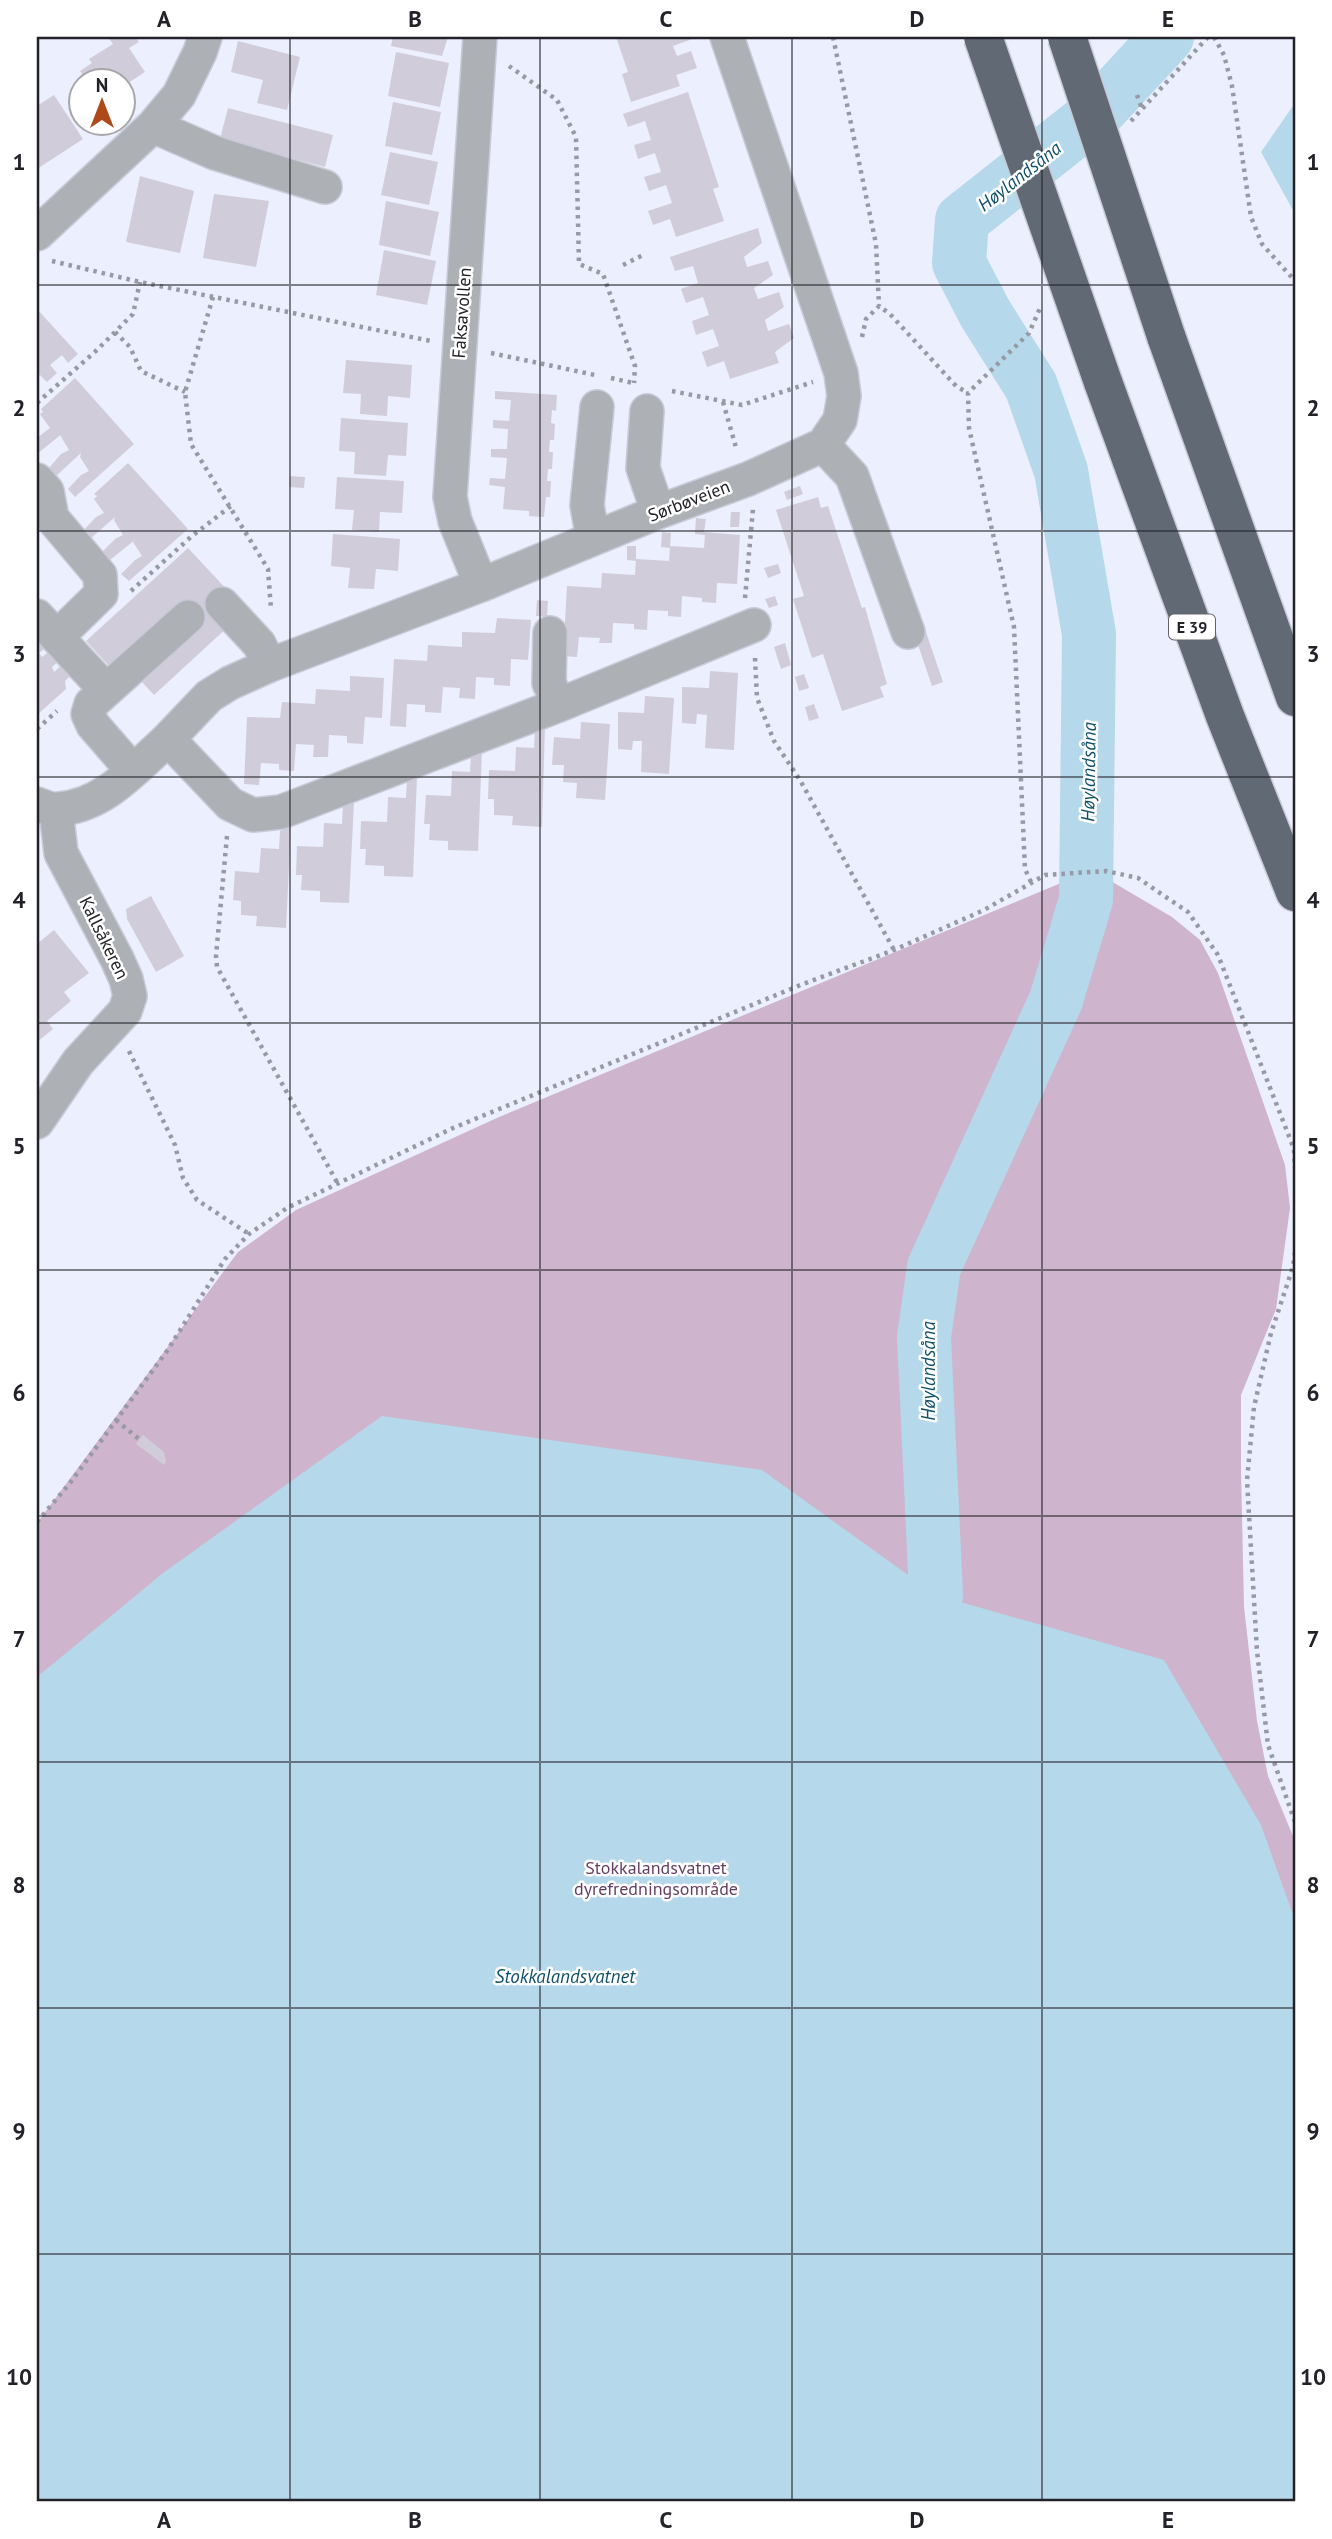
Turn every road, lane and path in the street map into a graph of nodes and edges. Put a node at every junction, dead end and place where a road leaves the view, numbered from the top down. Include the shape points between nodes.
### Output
1 (205, 37) edge
2 (727, 37) edge
3 (833, 37) edge
4 (983, 37) edge
5 (1067, 37) edge
6 (1214, 37) edge
7 (480, 46) edge
8 (1136, 95) dead end
9 (1142, 109) dead end
10 (153, 126) junction
11 (325, 187) dead end
12 (37, 234) edge
13 (645, 254) dead end
14 (622, 265) dead end
15 (1295, 281) edge
16 (140, 282) dead end
17 (213, 297) dead end
18 (879, 306) junction
19 (115, 332) junction
20 (1021, 341) dead end
21 (860, 344) dead end
22 (185, 392) junction
23 (968, 393) junction
24 (640, 397) joint
25 (37, 403) edge
26 (597, 407) dead end
27 (823, 445) junction
28 (37, 480) edge
29 (231, 506) junction
30 (658, 512) junction
31 (593, 539) junction
32 (481, 585) junction
33 (130, 592) dead end
34 (222, 604) dead end
35 (272, 615) dead end
36 (188, 617) dead end
37 (754, 625) joint
38 (47, 626) edge
39 (908, 632) dead end
40 (551, 633) dead end
41 (270, 665) junction
42 (106, 690) junction
43 (1295, 697) edge
44 (559, 705) junction
45 (168, 739) junction
46 (133, 771) junction
47 (230, 804) junction
48 (46, 807) edge
49 (1031, 882) junction
50 (1295, 892) edge
51 (894, 950) junction
52 (115, 1025) junction
53 (37, 1122) edge
54 (1295, 1168) edge
55 (338, 1184) junction
56 (249, 1234) junction
57 (1295, 1252) edge
58 (116, 1420) junction
59 (140, 1440) dead end
60 (37, 1521) edge
61 (1295, 1822) edge

1 - 10 street via 179,95
2 - 27 street via 841,373 840,420
3 - 18 path via 876,244
4 - 50 highway, E 39, bridge via 1103,382 1225,716
5 - 43 highway, bridge via 1166,336
6 - 15 path via 1232,86 1251,217 1262,244
7 - 24 path via 557,100 576,137 579,264 603,274 635,366
7 - 32 street, Faksavollen via 450,497
8 - 9 path
10 - 11 street via 215,153
10 - 12 street
13 - 14 path
16 - 19 path via 133,314
17 - 22 path
18 - 21 path via 866,319
18 - 23 path
19 - 22 path via 130,347 141,371
19 - 25 path
20 - 23 path
22 - 29 path via 191,444
23 - 49 path via 969,428 1014,627 1024,857
24 - 30 street via 643,468
26 - 31 street via 586,505
27 - 30 street, Sørbøveien
27 - 39 street via 852,476
28 - 38 street via 47,491 52,518 100,575 101,594
29 - 33 path
29 - 35 path via 268,569
30 - 31 street, Sørbøveien
31 - 32 street, Sørbøveien
32 - 41 street, Sørbøveien
34 - 41 street via 259,644
36 - 42 street
37 - 44 street
37 - 51 path via 757,698 774,741
38 - 42 street
40 - 44 street via 549,682
41 - 45 street, Sørbøveien via 209,696
42 - 46 street via 91,704 88,714
44 - 47 street via 281,812 253,815
45 - 46 street, Sørbøveien
45 - 47 street
46 - 48 street, Sørbøveien via 106,793 80,805
47 - 55 path via 217,967
48 - 52 street, Kallsåkeren via 61,853 126,978 130,996
49 - 51 path via 984,910
49 - 54 path via 1045,875 1106,871 1138,878 1188,912 1218,955 1294,1149
51 - 55 path via 580,1074
52 - 53 street, Kallsåkeren via 78,1062
52 - 56 path via 197,1200
55 - 56 path via 286,1208
56 - 58 path via 225,1259 167,1351
57 - 61 path via 1254,1407 1247,1479 1257,1651 1268,1745
58 - 59 path
58 - 60 path

